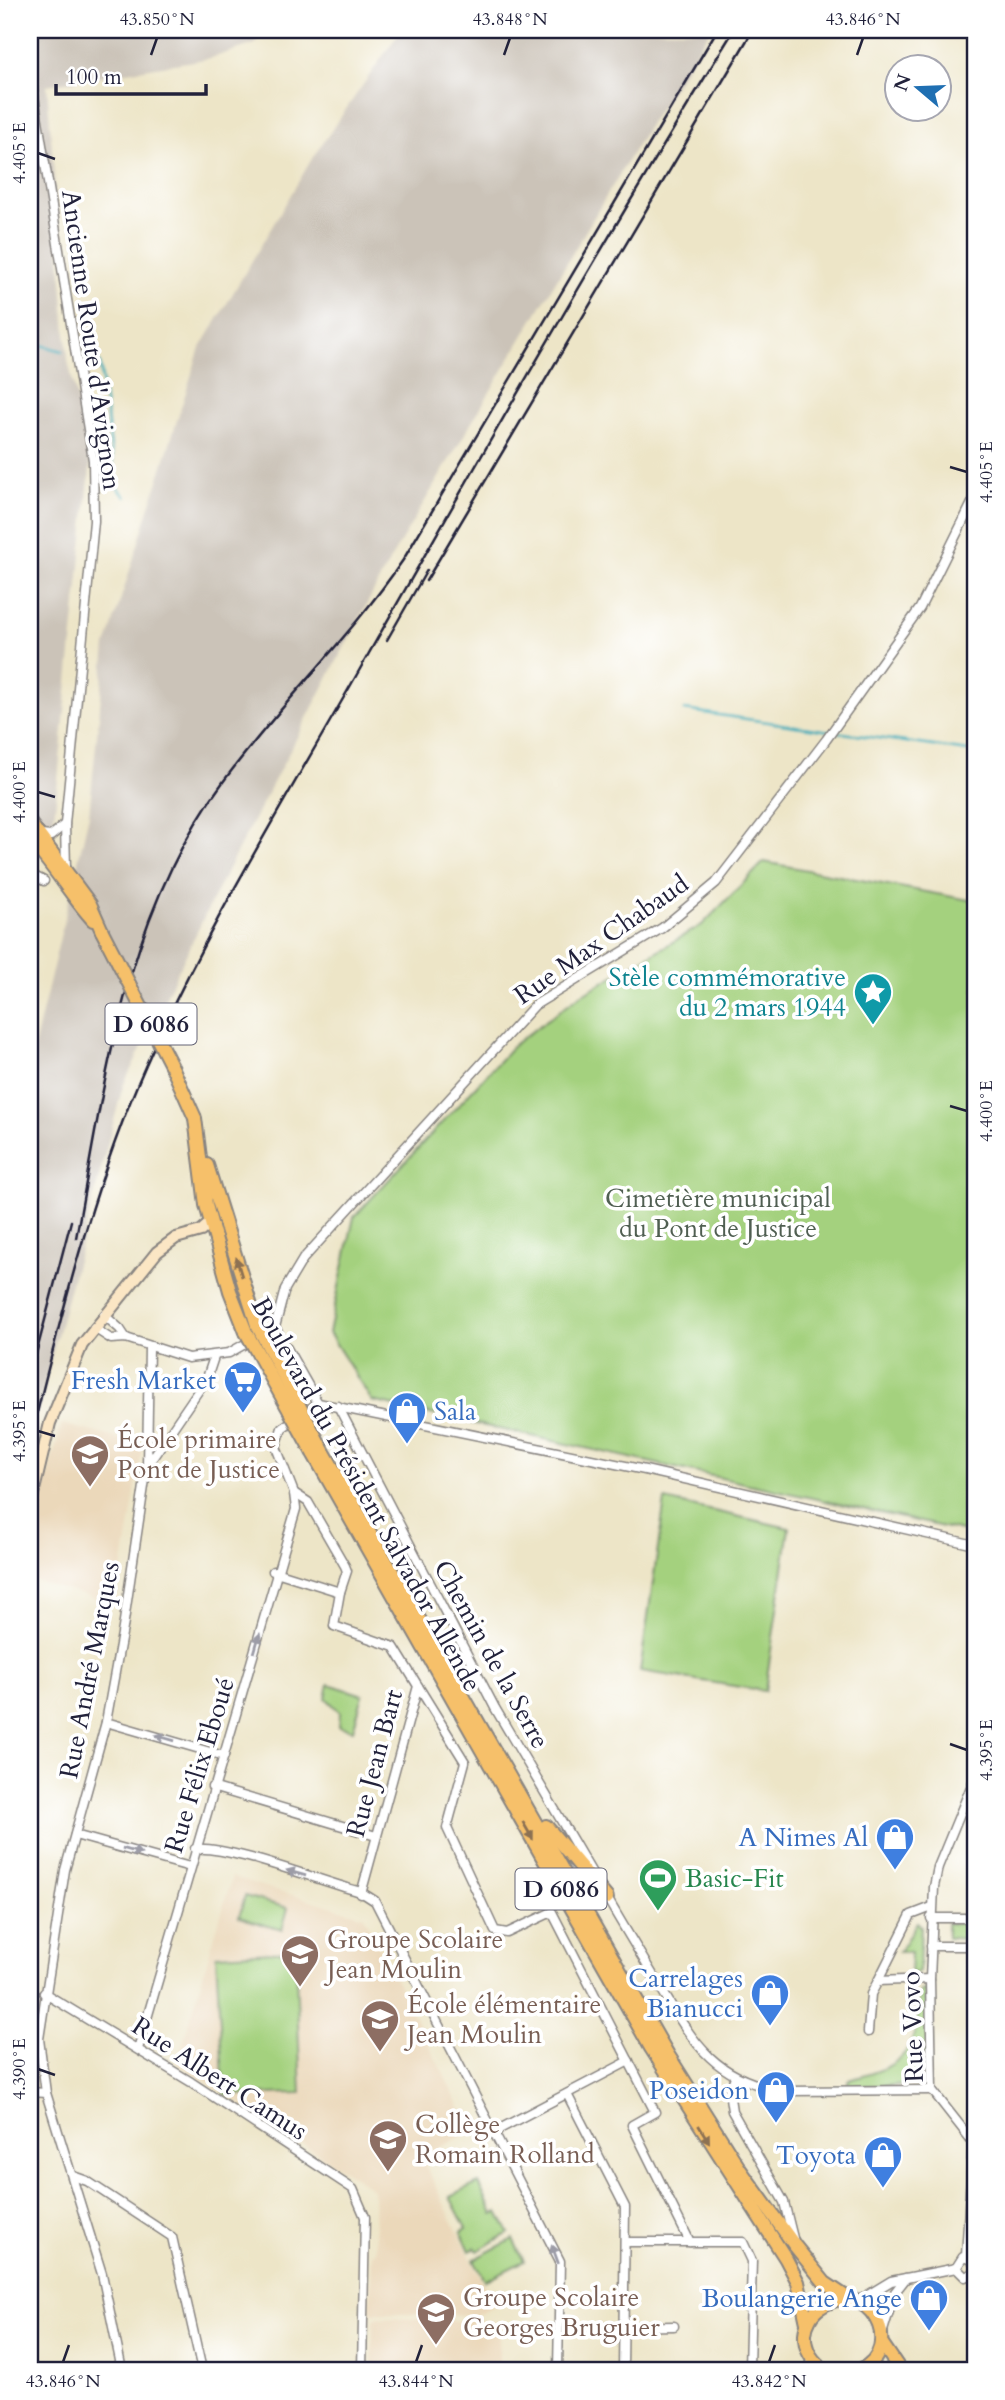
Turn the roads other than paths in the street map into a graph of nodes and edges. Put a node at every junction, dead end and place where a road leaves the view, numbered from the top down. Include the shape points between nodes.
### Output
1 (30, 71) edge
2 (33, 115) edge
3 (975, 498) edge
4 (30, 823) edge
5 (65, 824) junction
6 (35, 837) edge
7 (66, 869) junction
8 (30, 874) edge
9 (44, 881) dead end
10 (102, 931) junction
11 (194, 1118) junction
12 (221, 1210) junction
13 (211, 1223) junction
14 (104, 1315) junction
15 (275, 1327) junction
16 (94, 1328) junction
17 (251, 1328) junction
18 (126, 1338) junction
19 (149, 1347) junction
20 (214, 1357) junction
21 (318, 1403) junction
22 (338, 1406) junction
23 (149, 1436) junction
24 (163, 1439) junction
25 (317, 1450) junction
26 (147, 1466) junction
27 (294, 1493) junction
28 (30, 1507) edge
29 (975, 1545) edge
30 (275, 1572) junction
31 (341, 1592) junction
32 (418, 1686) junction
33 (106, 1722) junction
34 (224, 1756) junction
35 (975, 1777) edge
36 (214, 1787) junction
37 (525, 1802) junction
38 (75, 1835) junction
39 (376, 1836) junction
40 (195, 1849) junction
41 (190, 1867) junction
42 (361, 1894) junction
43 (607, 1898) junction
44 (932, 1907) junction
45 (931, 1918) junction
46 (975, 1918) edge
47 (930, 1946) junction
48 (975, 1946) edge
49 (930, 1979) junction
50 (878, 1982) junction
51 (44, 1993) junction
52 (868, 2032) dead end
53 (138, 2049) junction
54 (629, 2060) junction
55 (735, 2077) junction
56 (932, 2090) junction
57 (30, 2092) edge
58 (46, 2093) junction
59 (566, 2094) junction
60 (493, 2133) junction
61 (73, 2176) junction
62 (625, 2242) junction
63 (690, 2242) junction
64 (794, 2246) junction
65 (966, 2256) junction
66 (975, 2261) edge
67 (956, 2268) junction
68 (975, 2273) edge
69 (906, 2277) junction
70 (854, 2300) junction
71 (807, 2323) junction
72 (674, 2326) dead end
73 (624, 2327) junction
74 (571, 2328) dead end
75 (881, 2340) junction
76 (811, 2365) edge
77 (749, 2368) dead end
78 (122, 2370) edge
79 (202, 2370) edge
80 (362, 2370) edge
81 (558, 2370) edge
82 (623, 2370) edge
83 (826, 2370) edge
84 (860, 2370) edge
85 (900, 2370) edge

1 - 2 street, Ancienne Route d'Avignon
2 - 5 street, Ancienne Route d'Avignon via 93,460 94,521
3 - 15 street, Rue Max Chabaud via 920,608 740,855 691,906 662,928 535,1005 303,1259 285,1290
4 - 6 main road, D 6086
5 - 6 street via 51,836
5 - 7 street, Ancienne Route d'Avignon
6 - 7 main road, D 6086
6 - 10 main road, D 6086 via 79,905
7 - 10 main road, D 6086
8 - 9 street
10 - 11 main road, D 6086, bridge
11 - 12 main road, Boulevard du Président Salvador Allende / D 6086
11 - 13 main road, Boulevard du Président Salvador Allende / D 6086
12 - 13 main road
17 -> 12 main road, Boulevard du Président Salvador Allende / D 6086
13 - 14 main road via 162,1247
13 - 17 main road, Boulevard du Président Salvador Allende / D 6086 via 230,1291
14 - 16 main road
14 - 18 street
15 - 20 street
15 - 21 street
16 - 18 street via 111,1339
16 - 28 main road via 69,1373 50,1423
17 - 25 main road, Boulevard du Président Salvador Allende / D 6086, bridge
18 - 19 street
19 - 20 street via 188,1358
19 - 23 street, Rue André Marques
20 - 24 street via 207,1378
21 - 22 street
21 - 27 street via 282,1428 276,1447
22 - 29 street via 625,1465
22 - 43 street, Chemin de la Serre via 495,1708
23 - 24 street
23 - 26 street, Rue André Marques
24 - 26 street
25 - 37 main road, Boulevard du Président Salvador Allende / D 6086
25 -> 71 main road, Boulevard du Président Salvador Allende / D 6086 via 652,2048 786,2259 798,2281
26 - 33 street, Rue André Marques
27 - 30 street, Rue Félix Eboué via 296,1509
27 - 31 street via 308,1502 345,1566
30 - 31 street
34 -> 30 street, Rue Félix Eboué
31 - 32 street, Rue Jean Bart via 334,1626 394,1647
32 - 39 street, Rue Jean Bart
32 - 54 street via 464,1762 447,1828 495,1931 507,1933 552,1912
34 -> 33 street
33 - 38 street, Rue André Marques
34 - 36 street, Rue Félix Eboué
35 - 44 street, Rue Vovo via 938,1867
36 - 39 street
36 - 40 street, Rue Félix Eboué
37 - 43 main road
37 - 64 main road, Boulevard du Président Salvador Allende / D 6086 via 668,2055
38 -> 41 street
38 - 51 street, Rue André Marques
39 - 42 street, Rue Jean Bart
40 - 41 street, Rue Félix Eboué
42 -> 40 street via 207,1847
41 - 53 street, Rue Félix Eboué
42 - 60 street via 375,1901
43 - 55 street, Chemin de la Serre via 697,2046
44 - 45 street, Rue Vovo
44 - 50 street via 911,1915
45 - 46 street
45 - 47 street, Rue Vovo
47 - 48 street
47 - 49 street, Rue Vovo
49 - 50 street
49 - 56 street, Rue Vovo
50 - 52 street via 871,1994
51 - 53 street, Rue Albert Camus
51 - 58 street, Rue André Marques via 39,2039
53 - 80 street, Rue Albert Camus via 353,2189 365,2217
54 - 59 street
54 - 63 street via 654,2112 632,2125
55 - 56 street, Chemin de la Serre via 786,2091
55 - 64 street via 729,2091 732,2111 784,2202
56 - 65 street, Rue Vovo via 973,2142
57 - 58 street
58 - 61 street, Rue André Marques
59 - 60 street
59 - 62 street via 625,2207
81 -> 60 street via 560,2261
61 - 78 street, Rue André Marques via 102,2274
61 - 79 street via 88,2181 172,2237
62 - 63 street
62 - 73 street
63 - 77 street via 743,2242 752,2261
64 - 70 main road, Boulevard du Président Salvador Allende / D 6086 via 825,2283
65 - 66 street
65 - 67 street
67 - 68 street via 965,2277
67 - 69 street
69 - 70 street
69 - 75 street via 895,2292
70 - 71 main road via 832,2300 817,2309
70 - 75 main road, Boulevard du Président Salvador Allende via 870,2310
71 - 76 main road, Boulevard du Président Salvador Allende
72 - 73 street
73 - 74 street
73 - 82 street
75 - 84 main road via 876,2356
75 - 85 main road
76 - 83 main road

